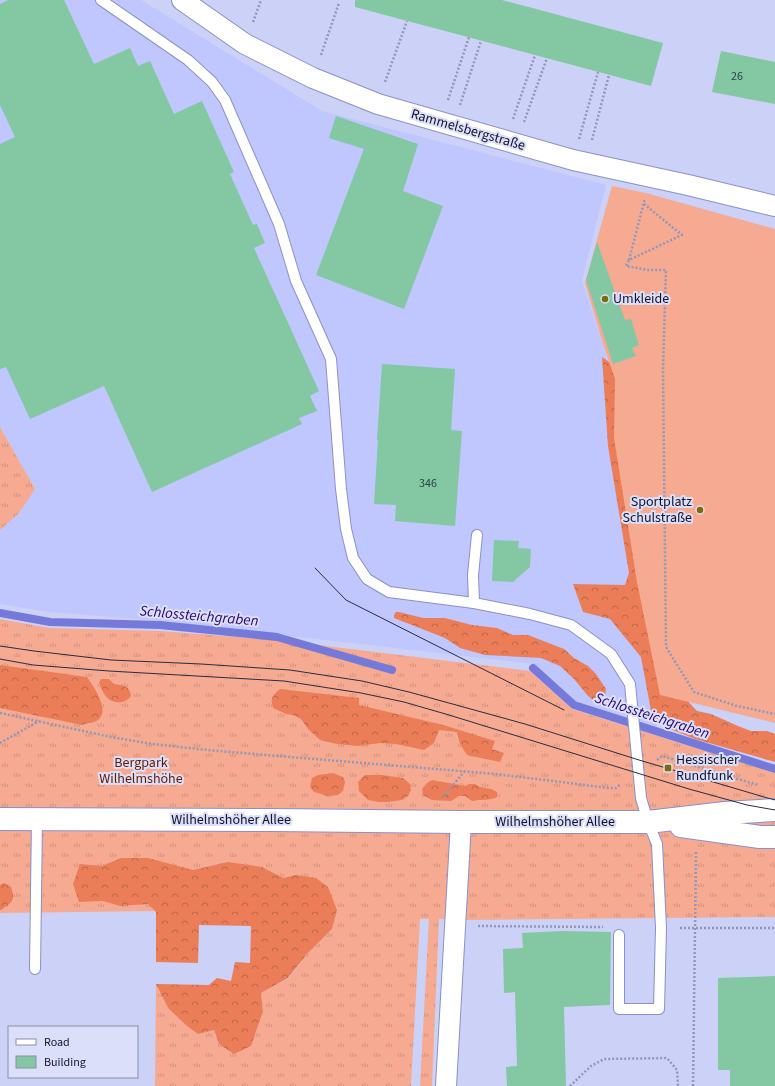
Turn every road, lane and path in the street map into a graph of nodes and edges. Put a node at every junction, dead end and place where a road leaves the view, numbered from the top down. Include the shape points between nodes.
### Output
1 (101, 0) edge
2 (182, 0) edge
3 (339, 3) dead end
4 (407, 21) dead end
5 (468, 38) dead end
6 (481, 40) dead end
7 (535, 55) dead end
8 (547, 58) dead end
9 (598, 72) dead end
10 (609, 75) dead end
11 (313, 78) junction
12 (378, 104) junction
13 (446, 124) junction
14 (511, 143) junction
15 (580, 162) junction
16 (644, 204) dead end
17 (775, 206) edge
18 (640, 219) dead end
19 (629, 260) junction
20 (477, 535) dead end
21 (474, 603) junction
22 (0, 713) edge
23 (775, 714) edge
24 (40, 721) junction
25 (0, 743) edge
26 (464, 771) junction
27 (639, 772) junction
28 (763, 786) dead end
29 (441, 800) dead end
30 (775, 810) edge
31 (0, 819) edge
32 (37, 819) junction
33 (461, 822) junction
34 (648, 822) junction
35 (775, 837) edge
36 (696, 852) dead end
37 (537, 927) dead end
38 (537, 932) dead end
39 (619, 935) dead end
40 (35, 969) dead end
41 (446, 1086) edge
42 (570, 1086) edge
43 (678, 1086) edge
44 (693, 1086) edge

1 - 21 lane via 188,60 212,82 225,100 279,224 296,281 330,359 341,489 353,558 367,579 389,592
2 - 11 street, Rammelsbergstraße via 245,44
3 - 11 path
4 - 12 path
5 - 13 path
6 - 13 path
7 - 14 path
8 - 14 path
9 - 15 path
10 - 15 path
11 - 12 street, Rammelsbergstraße
12 - 13 street, Rammelsbergstraße
13 - 14 street, Rammelsbergstraße
14 - 15 street, Rammelsbergstraße
15 - 17 street, Rammelsbergstraße
16 - 19 path via 682,235
18 - 19 path
19 - 23 path via 626,266 666,270 663,369 666,647 694,692 737,706
20 - 21 lane via 473,575
21 - 27 lane via 571,625 611,654 630,684
22 - 24 path
24 - 25 path
24 - 26 path via 152,744
26 - 27 path via 616,788
26 - 29 path
27 - 28 path via 662,756
27 - 34 lane via 640,798
30 - 34 main road, Wilhelmshöher Allee
31 - 32 main road, Wilhelmshöher Allee
32 - 33 main road, Wilhelmshöher Allee
32 - 40 lane
33 - 34 main road, Wilhelmshöher Allee
33 - 41 street
34 - 35 main road, Wilhelmshöher Allee
34 - 39 lane via 657,844 661,928 659,1009 619,1009
36 - 44 path
37 - 38 path
42 - 43 path via 591,1066 604,1059 666,1058 677,1070

